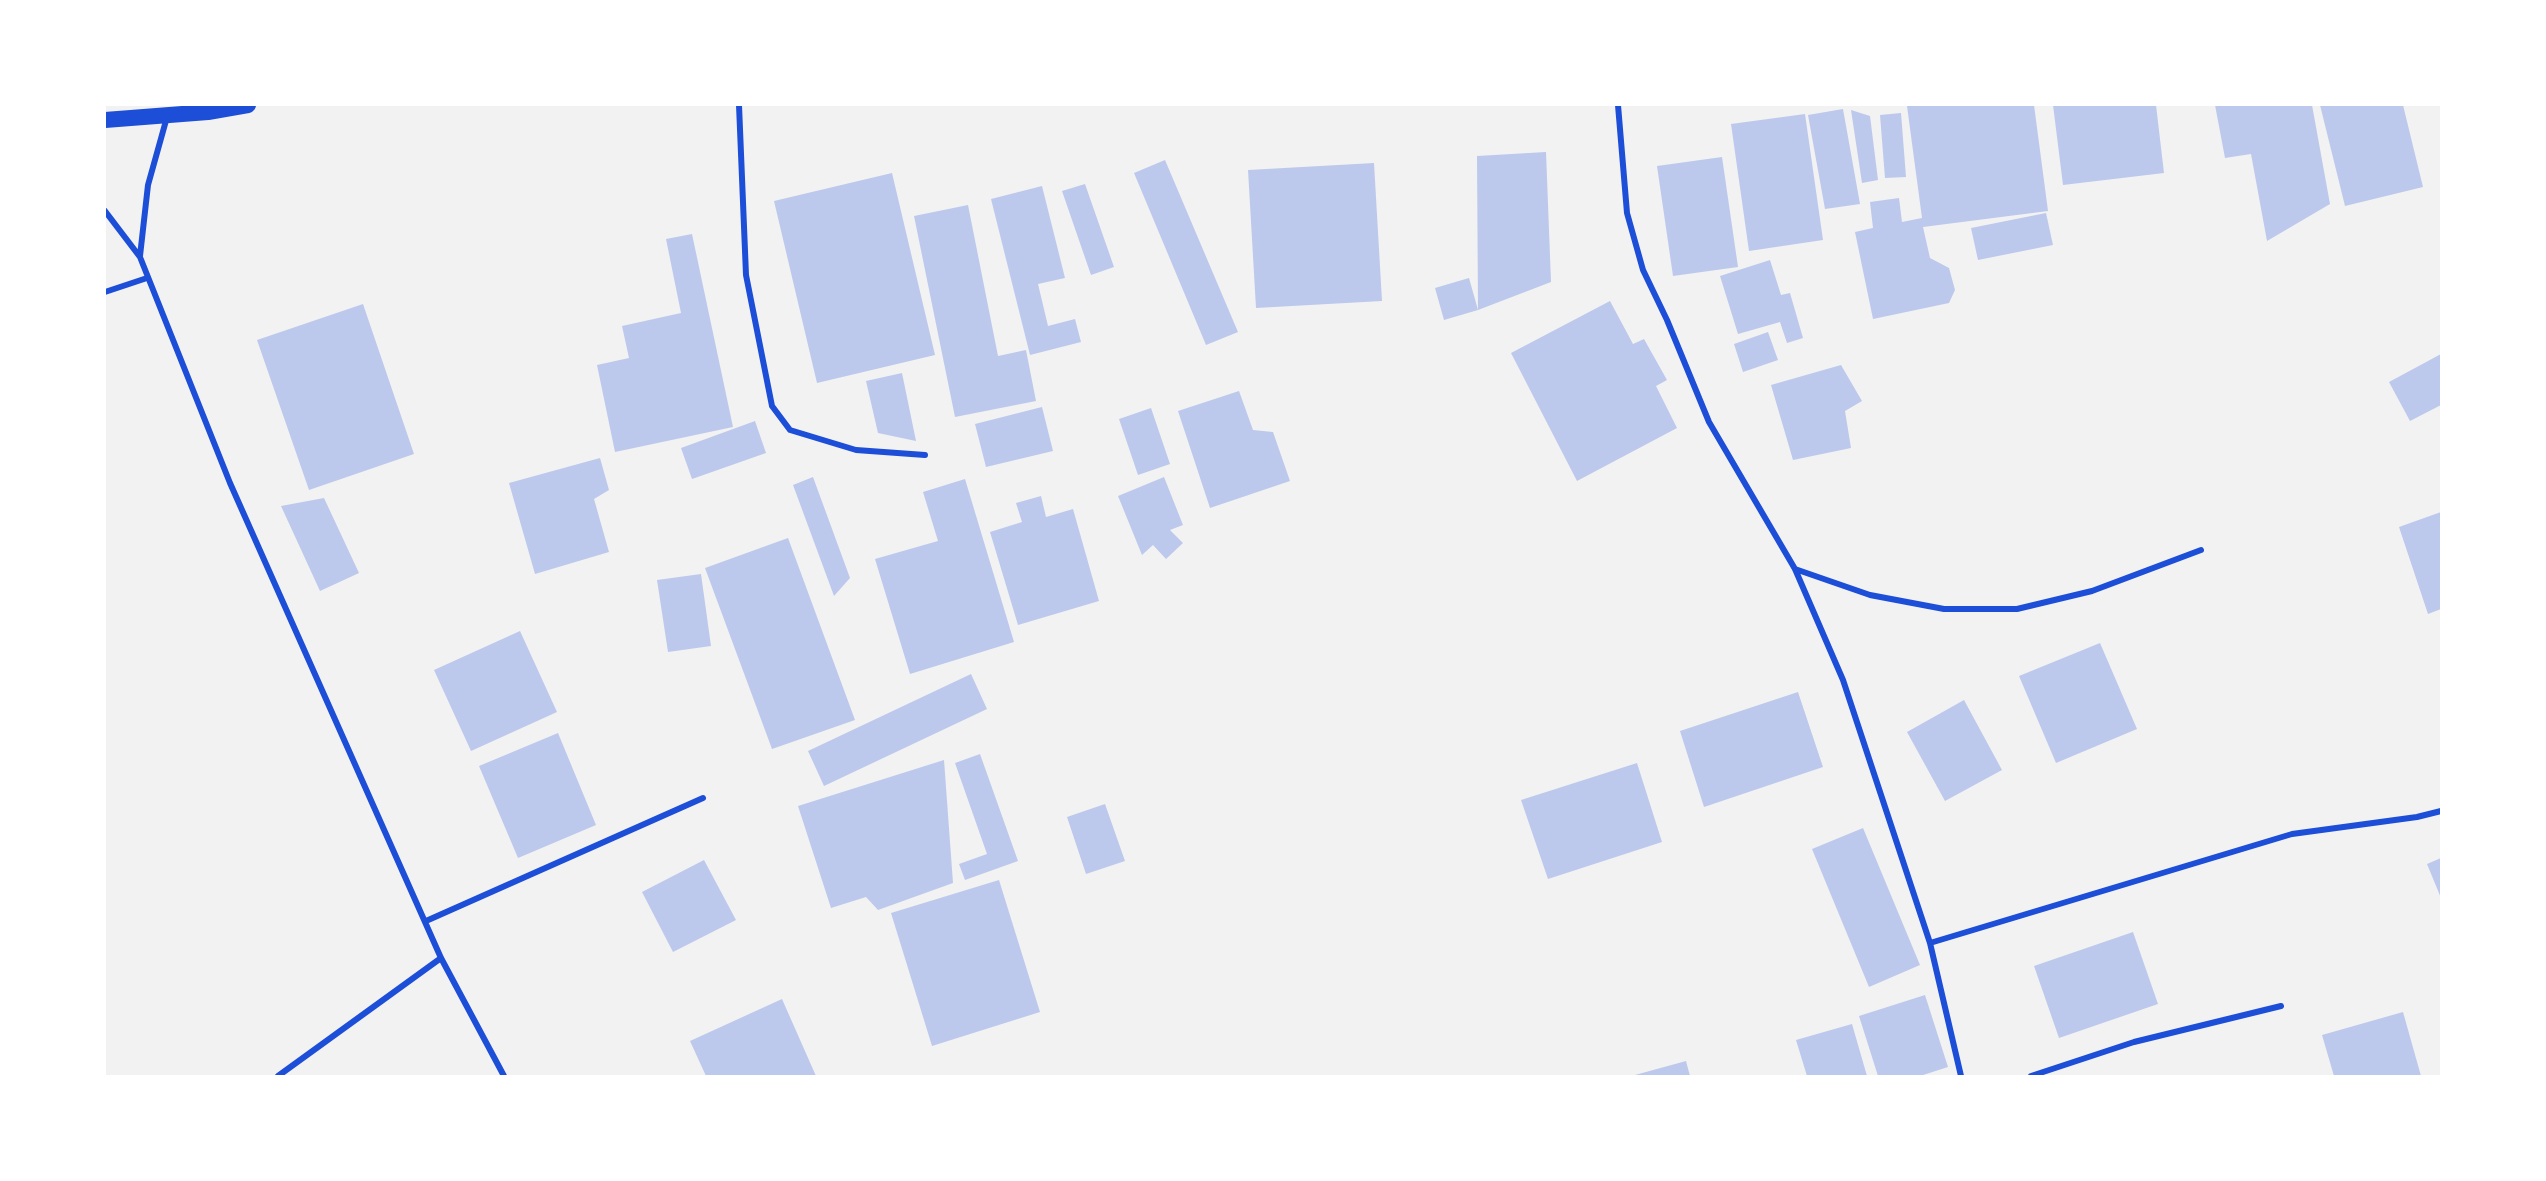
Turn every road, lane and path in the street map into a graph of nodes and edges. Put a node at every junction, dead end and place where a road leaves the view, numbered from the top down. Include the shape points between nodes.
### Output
1 (248, 105) edge
2 (739, 105) edge
3 (1618, 105) edge
4 (167, 116) junction
5 (105, 120) edge
6 (105, 211) edge
7 (140, 257) junction
8 (147, 278) junction
9 (105, 292) edge
10 (925, 455) dead end
11 (2201, 550) dead end
12 (1795, 569) junction
13 (703, 798) dead end
14 (2441, 811) edge
15 (426, 921) junction
16 (1930, 943) junction
17 (441, 958) junction
18 (2281, 1006) dead end
19 (278, 1076) edge
20 (504, 1076) edge
21 (1961, 1076) edge
22 (2031, 1076) edge

1 - 4 highway
2 - 10 street via 746,275 772,406 790,430 856,450
3 - 12 street via 1627,213 1643,270 1709,422
4 - 5 highway
4 - 7 street via 148,185
6 - 7 street
7 - 8 street
8 - 9 street
8 - 15 street via 230,483
11 - 12 street via 2092,591 2017,609 1944,609 1870,595
12 - 16 street via 1843,680
13 - 15 street
14 - 16 street via 2292,834
15 - 17 street
16 - 21 street
17 - 19 street
17 - 20 street
18 - 22 street via 2134,1042

